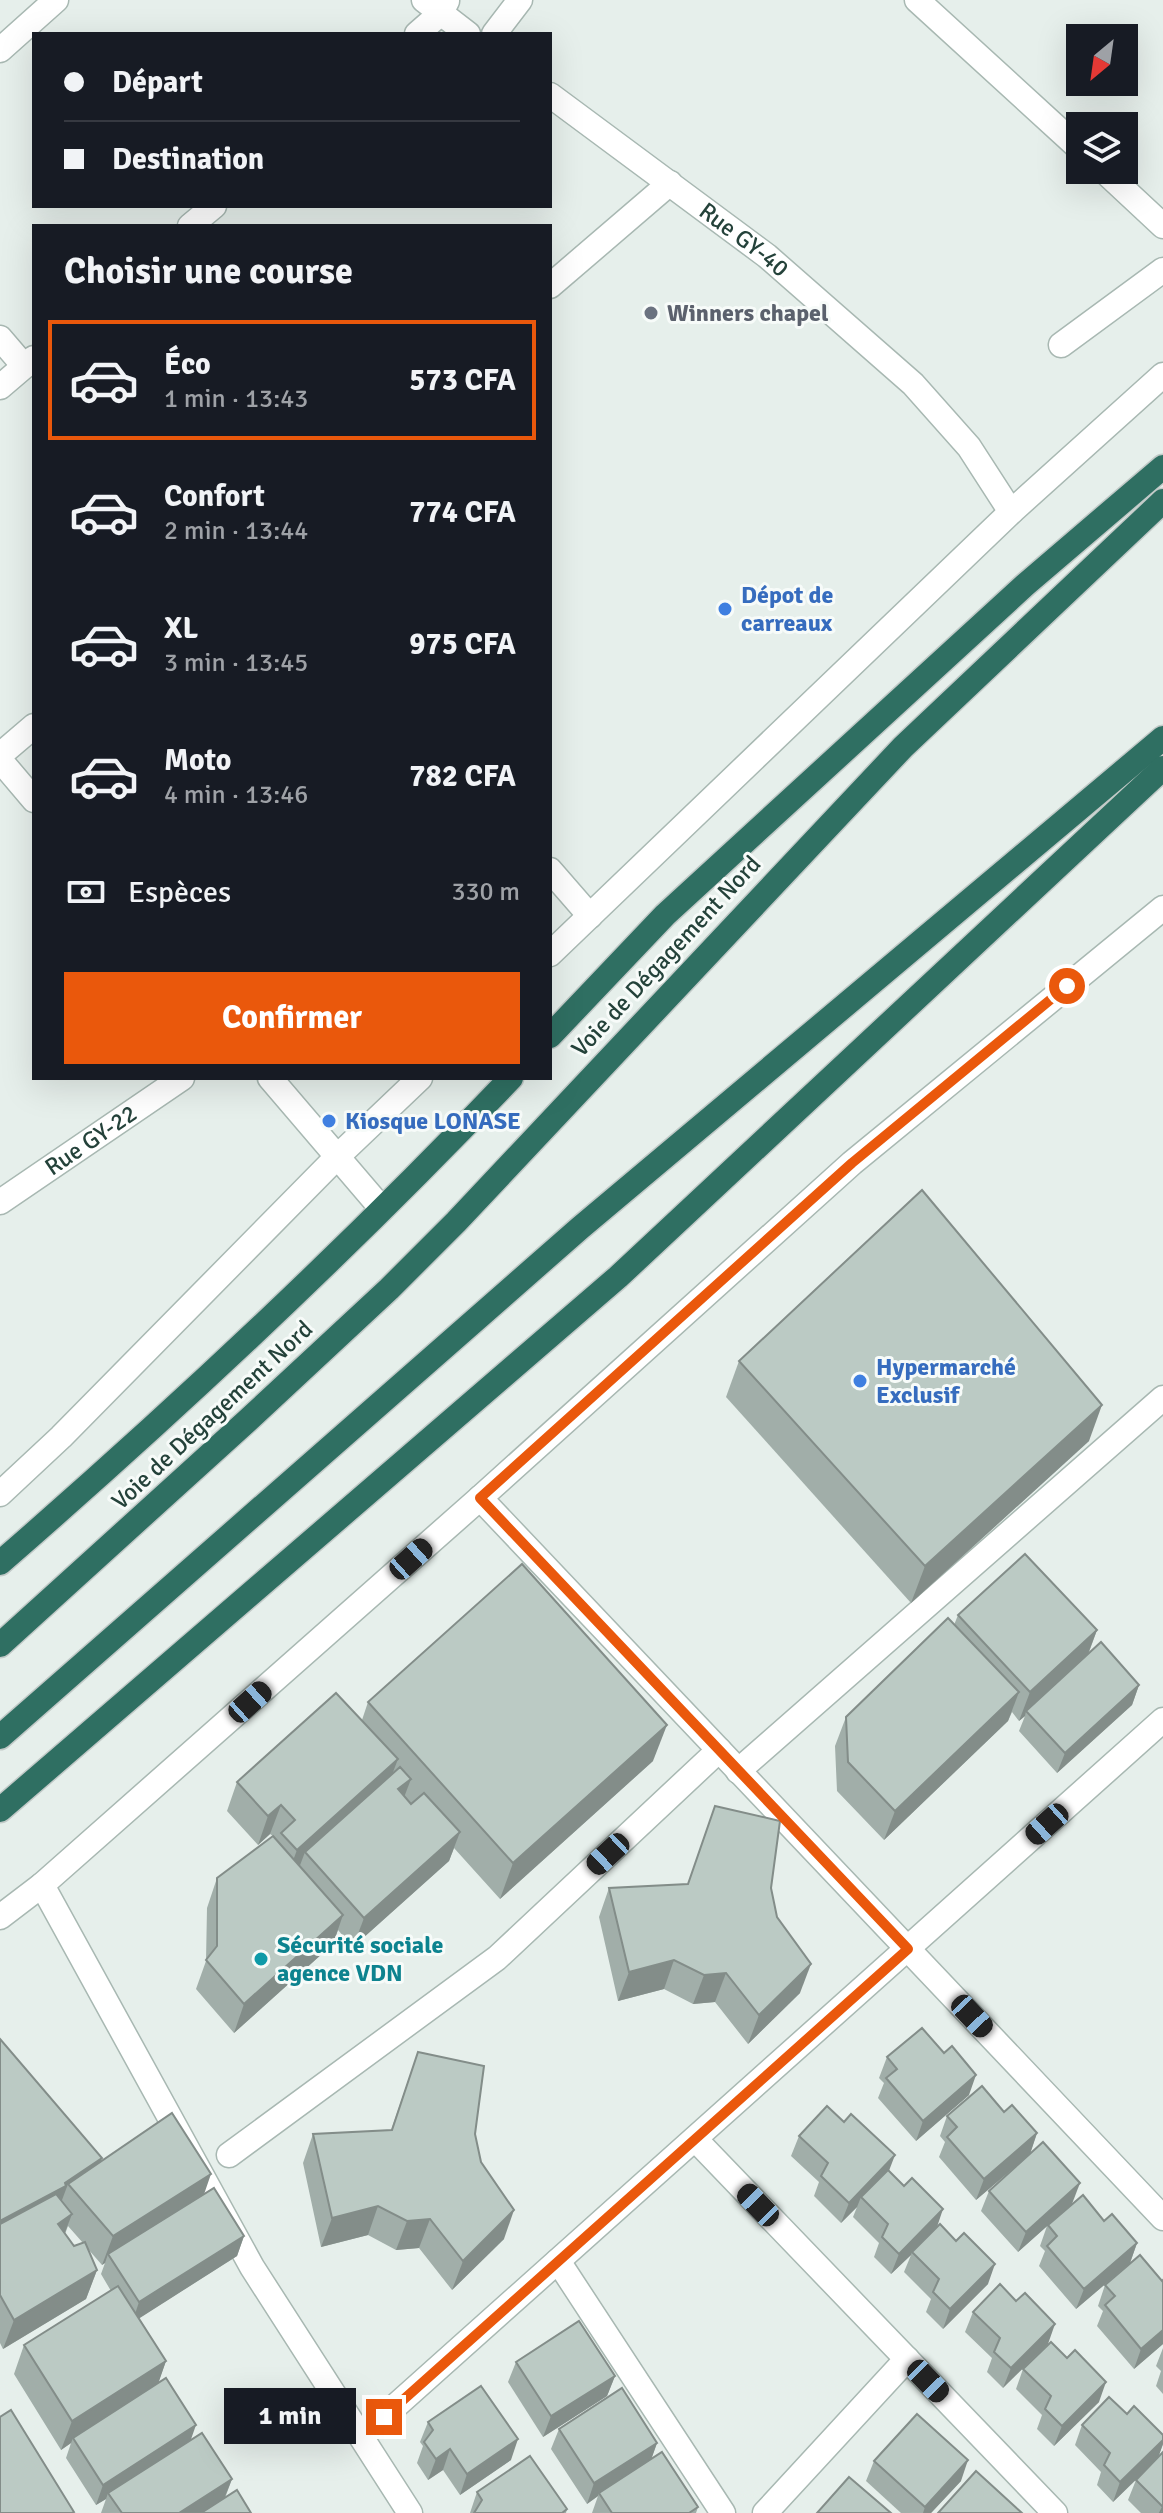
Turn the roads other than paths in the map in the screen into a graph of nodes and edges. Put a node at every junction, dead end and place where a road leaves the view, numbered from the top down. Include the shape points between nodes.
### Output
1 (56, 0) edge
2 (520, 0) edge
3 (917, 0) edge
4 (437, 4) edge
5 (418, 32) edge
6 (466, 32) edge
7 (496, 32) edge
8 (0, 50) edge
9 (552, 96) edge
10 (1066, 136) edge
11 (670, 183) junction
12 (1118, 184) edge
13 (212, 208) edge
14 (192, 224) edge
15 (1163, 226) edge
16 (1163, 270) edge
17 (552, 284) edge
18 (0, 338) edge
19 (1061, 345) dead end
20 (29, 362) edge
21 (1163, 375) edge
22 (0, 387) edge
23 (1163, 467) edge
24 (1163, 501) edge
25 (1011, 512) junction
26 (32, 728) edge
27 (1163, 738) edge
28 (0, 758) edge
29 (1163, 768) edge
30 (32, 798) edge
31 (552, 872) edge
32 (1163, 908) edge
33 (590, 916) junction
34 (552, 952) edge
35 (552, 1034) edge
36 (179, 1080) edge
37 (272, 1080) edge
38 (418, 1080) edge
39 (509, 1080) edge
40 (337, 1157) junction
41 (0, 1202) edge
42 (382, 1209) junction
43 (1163, 1398) edge
44 (0, 1494) edge
45 (480, 1498) junction
46 (0, 1563) edge
47 (0, 1645) edge
48 (1163, 1720) edge
49 (0, 1737) edge
50 (719, 1750) junction
51 (738, 1771) junction
52 (0, 1810) edge
53 (42, 1885) junction
54 (0, 1917) edge
55 (908, 1949) junction
56 (695, 2139) junction
57 (229, 2155) dead end
58 (1163, 2218) edge
59 (558, 2261) junction
60 (907, 2359) junction
61 (362, 2436) junction
62 (410, 2513) edge
63 (723, 2513) edge
64 (765, 2513) edge
65 (1055, 2513) edge

1 - 8 street
2 - 7 street
3 - 10 street
4 - 5 street
4 - 6 street
9 - 11 street, Rue GY-40
11 - 17 street
11 - 25 street, Rue GY-40 via 767,256 913,384 969,447
12 - 15 street
13 - 14 street
16 - 19 street
18 - 20 street
20 - 22 street
21 - 25 street
23 - 35 highway via 1025,585 665,915
24 - 47 highway, Voie de Dégagement Nord via 903,747 389,1289
25 - 33 street
26 - 28 street
27 - 49 highway via 580,1228
28 - 30 street
29 - 52 highway via 618,1277
31 - 33 street
32 - 45 street via 852,1163
33 - 34 street
36 - 41 street, Rue GY-22
37 - 40 street
38 - 40 street
39 - 42 highway
40 - 42 street
40 - 44 street
42 - 46 highway via 135,1446
43 - 51 street
45 - 50 street
45 - 53 street
48 - 55 street
50 - 51 street
50 - 57 street via 497,1958
51 - 55 street
53 - 54 street
53 - 61 street via 252,2267
55 - 56 street
55 - 58 street
56 - 59 street
56 - 60 street
59 - 61 street
59 - 63 street
60 - 64 street
60 - 65 street
61 - 62 street

